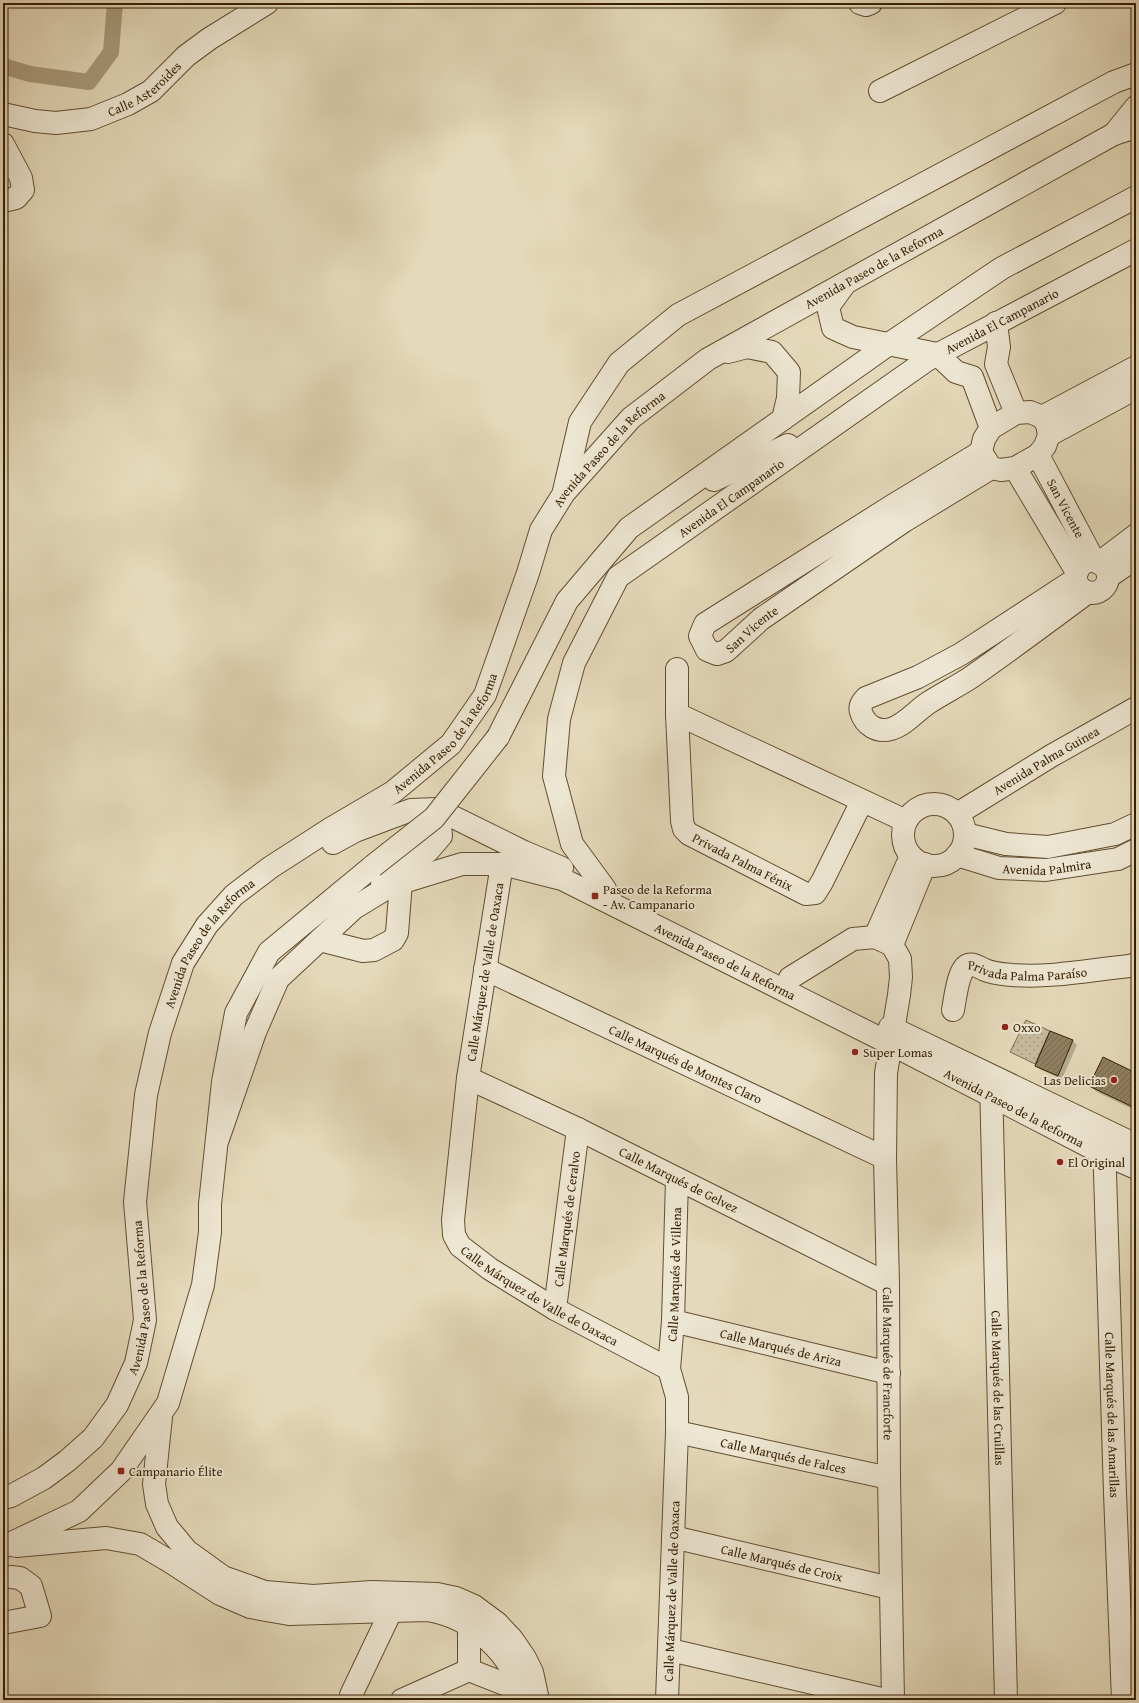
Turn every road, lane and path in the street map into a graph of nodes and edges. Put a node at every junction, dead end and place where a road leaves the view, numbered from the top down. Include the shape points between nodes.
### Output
1 (267, 3) edge
2 (860, 3) edge
3 (871, 3) edge
4 (1056, 3) edge
5 (1136, 74) edge
6 (880, 91) dead end
7 (1136, 108) edge
8 (3, 114) edge
9 (1136, 126) edge
10 (1114, 134) junction
11 (3, 144) edge
12 (1136, 197) edge
13 (3, 201) edge
14 (1136, 250) edge
15 (846, 282) junction
16 (996, 324) junction
17 (889, 344) junction
18 (938, 354) junction
19 (708, 358) junction
20 (996, 364) junction
21 (1136, 367) edge
22 (972, 377) junction
23 (1136, 388) edge
24 (1016, 413) junction
25 (783, 419) junction
26 (841, 420) junction
27 (1045, 426) junction
28 (991, 428) junction
29 (1038, 455) junction
30 (986, 460) junction
31 (1015, 468) junction
32 (564, 493) junction
33 (664, 503) junction
34 (898, 513) junction
35 (1136, 535) edge
36 (1136, 558) edge
37 (1090, 574) junction
38 (677, 669) dead end
39 (1136, 708) edge
40 (676, 714) junction
41 (862, 801) junction
42 (411, 810) junction
43 (957, 814) junction
44 (906, 821) junction
45 (1136, 824) edge
46 (965, 834) junction
47 (1136, 850) edge
48 (957, 855) junction
49 (918, 860) junction
50 (502, 864) junction
51 (401, 882) junction
52 (605, 889) junction
53 (234, 895) junction
54 (354, 908) junction
55 (320, 940) junction
56 (884, 941) junction
57 (1136, 964) edge
58 (485, 969) junction
59 (790, 978) junction
60 (953, 1010) dead end
61 (893, 1036) junction
62 (468, 1078) junction
63 (991, 1085) junction
64 (578, 1129) junction
65 (1103, 1130) junction
66 (218, 1139) junction
67 (1136, 1145) edge
68 (1104, 1154) junction
69 (885, 1158) junction
70 (1136, 1168) edge
71 (677, 1180) junction
72 (888, 1284) junction
73 (555, 1309) junction
74 (674, 1321) junction
75 (669, 1369) junction
76 (889, 1373) junction
77 (161, 1414) junction
78 (677, 1432) junction
79 (889, 1478) junction
80 (3, 1498) edge
81 (673, 1538) junction
82 (3, 1547) edge
83 (11, 1577) dead end
84 (890, 1588) junction
85 (391, 1611) junction
86 (3, 1623) edge
87 (469, 1625) junction
88 (670, 1650) junction
89 (468, 1670) junction
90 (527, 1697) edge
91 (351, 1700) edge
92 (402, 1700) edge
93 (667, 1700) edge
94 (886, 1700) edge
95 (893, 1700) edge
96 (1006, 1700) edge
97 (1123, 1700) edge

1 - 8 street, Calle Asteroides via 186,56 151,91 91,120 56,123
2 - 3 street
4 - 6 street
5 - 32 street via 1114,82 678,315 619,363 580,422
7 - 10 street
9 - 10 street, Avenida Paseo de la Reforma
10 - 15 street, Avenida Paseo de la Reforma
11 - 13 street via 21,178 23,190 16,198
12 - 17 street, Avenida Paseo de la Reforma via 1002,268
14 - 16 street, Avenida El Campanario
15 - 17 street via 828,307 833,328 853,337
15 - 19 street, Avenida Paseo de la Reforma
16 - 18 street, Avenida El Campanario
16 - 20 street via 999,347
17 - 18 street
17 - 25 street, Avenida Paseo de la Reforma
18 - 22 street via 956,372
18 - 26 street, Avenida El Campanario
19 - 25 street via 746,347 772,352 788,372 788,398
19 - 32 street, Avenida Paseo de la Reforma via 631,418
20 - 22 street
20 - 24 street
21 - 27 street
22 - 28 street
23 - 27 street
24 - 27 street via 1030,412
24 - 28 street
25 - 33 street, Avenida Paseo de la Reforma
26 - 33 street
26 - 52 street, Avenida El Campanario via 618,577 574,664 559,719 554,776 572,844
27 - 29 street via 1045,446
28 - 30 street via 984,439
29 - 31 street
29 - 37 street, San Vicente
30 - 31 street via 1000,470
30 - 34 street, San Vicente
31 - 37 street, San Vicente
32 - 53 street, Avenida Paseo de la Reforma via 541,530 485,695 451,744 393,792 271,867
33 - 66 street, Avenida Paseo de la Reforma, bridge via 629,528 567,601 498,737 434,818 269,952 236,1013 223,1082
34 - 34 street, San Vicente via 705,624 700,636 707,650 717,654 726,651 761,619
35 - 37 street
36 - 37 street
37 - 37 street via 1048,596 962,654 918,677 866,698 860,709 863,718 870,727 882,730 905,721 927,703 968,679
38 - 40 street, Privada Palma Fénix
39 - 43 street, Avenida Palma Guinea via 1051,756
40 - 41 street
40 - 41 street, Privada Palma Fénix via 684,829 689,834 806,894 815,893 822,882
41 - 44 street
42 - 52 street, Avenida Paseo de la Reforma via 437,809
42 - 53 street, Avenida Paseo de la Reforma via 355,832
42 - 54 street via 436,816 441,836 428,851 403,866
43 - 44 street via 945,806 930,804 916,810
43 - 46 street
44 - 49 street via 903,840 906,848
45 - 46 street, Avenida Palmira via 1115,834 1048,847 1006,844
46 - 48 street
47 - 48 street, Avenida Palmira via 1118,859 1046,870 999,868
48 - 49 street via 951,861 942,864
49 - 56 street
50 - 51 street, Avenida Paseo de la Reforma via 462,864
50 - 58 street, Calle Márquez de Valle de Oaxaca
50 - 61 street, Avenida Paseo de la Reforma via 562,879
51 - 54 street, Avenida Paseo de la Reforma
51 - 55 street via 397,933 393,940 374,950 363,952
52 - 59 street, Avenida Paseo de la Reforma
53 - 80 street, Avenida Paseo de la Reforma via 207,926 183,963 160,1033 146,1096 135,1202 145,1320 136,1363 117,1405 93,1438 44,1478
54 - 55 street, Avenida Paseo de la Reforma
55 - 66 street, Avenida Paseo de la Reforma via 278,979 255,1032
56 - 59 street via 853,939
56 - 61 street via 900,959 901,977
57 - 60 street, Privada Palma Paraíso via 1032,976 1000,974 972,964 967,965 958,983
58 - 62 street, Calle Márquez de Valle de Oaxaca
58 - 69 street, Calle Marqués de Montes Claro
59 - 61 street, Avenida Paseo de la Reforma
61 - 63 street, Avenida Paseo de la Reforma
61 - 69 street, Calle Marqués de Francforte via 886,1074
62 - 64 street, Calle Marqués de Gelvez
62 - 73 street, Calle Márquez de Valle de Oaxaca via 453,1220 454,1236 460,1246 490,1269
63 - 65 street, Avenida Paseo de la Reforma
63 - 68 street, Avenida Paseo de la Reforma
63 - 96 street, Calle Marqués de las Cruillas
64 - 71 street, Calle Marqués de Gelvez
64 - 73 street, Calle Marqués de Ceralvo
65 - 67 street, Avenida Paseo de la Reforma
65 - 68 street, Calle Marqués de las Amarillas
66 - 77 street, Avenida Paseo de la Reforma via 210,1204 210,1232 202,1285 168,1403
68 - 70 street, Avenida Paseo de la Reforma
68 - 97 street, Calle Marqués de las Amarillas
69 - 72 street, Calle Marqués de Francforte
71 - 72 street, Calle Marqués de Gelvez
71 - 74 street, Calle Marqués de Villena
72 - 76 street, Calle Marqués de Francforte
73 - 75 street, Calle Márquez de Valle de Oaxaca
74 - 75 street, Calle Marqués de Villena
74 - 76 street, Calle Marqués de Ariza
75 - 78 street, Calle Márquez de Valle de Oaxaca via 676,1397
76 - 79 street, Calle Marqués de Francforte
77 - 82 street, Avenida Paseo de la Reforma via 121,1471 79,1510
77 - 90 street via 154,1484 157,1504 167,1527 187,1551 223,1577 265,1592 313,1596 409,1592 437,1594 468,1603 497,1623 525,1658 532,1672
78 - 79 street, Calle Marqués de Falces
78 - 81 street, Calle Márquez de Valle de Oaxaca
79 - 84 street, Calle Marqués de Francforte
81 - 84 street, Calle Marqués de Croix
81 - 88 street, Calle Márquez de Valle de Oaxaca
82 - 85 street via 106,1538 140,1544 220,1594 250,1608 289,1614
83 - 86 street via 20,1578 31,1586 40,1616
84 - 95 street, Calle Marqués de Francforte
85 - 87 street via 444,1612
85 - 91 street via 351,1695
87 - 89 street
87 - 90 street via 479,1630 495,1646
88 - 93 street, Calle Márquez de Valle de Oaxaca
88 - 94 street
89 - 90 street
89 - 92 street

